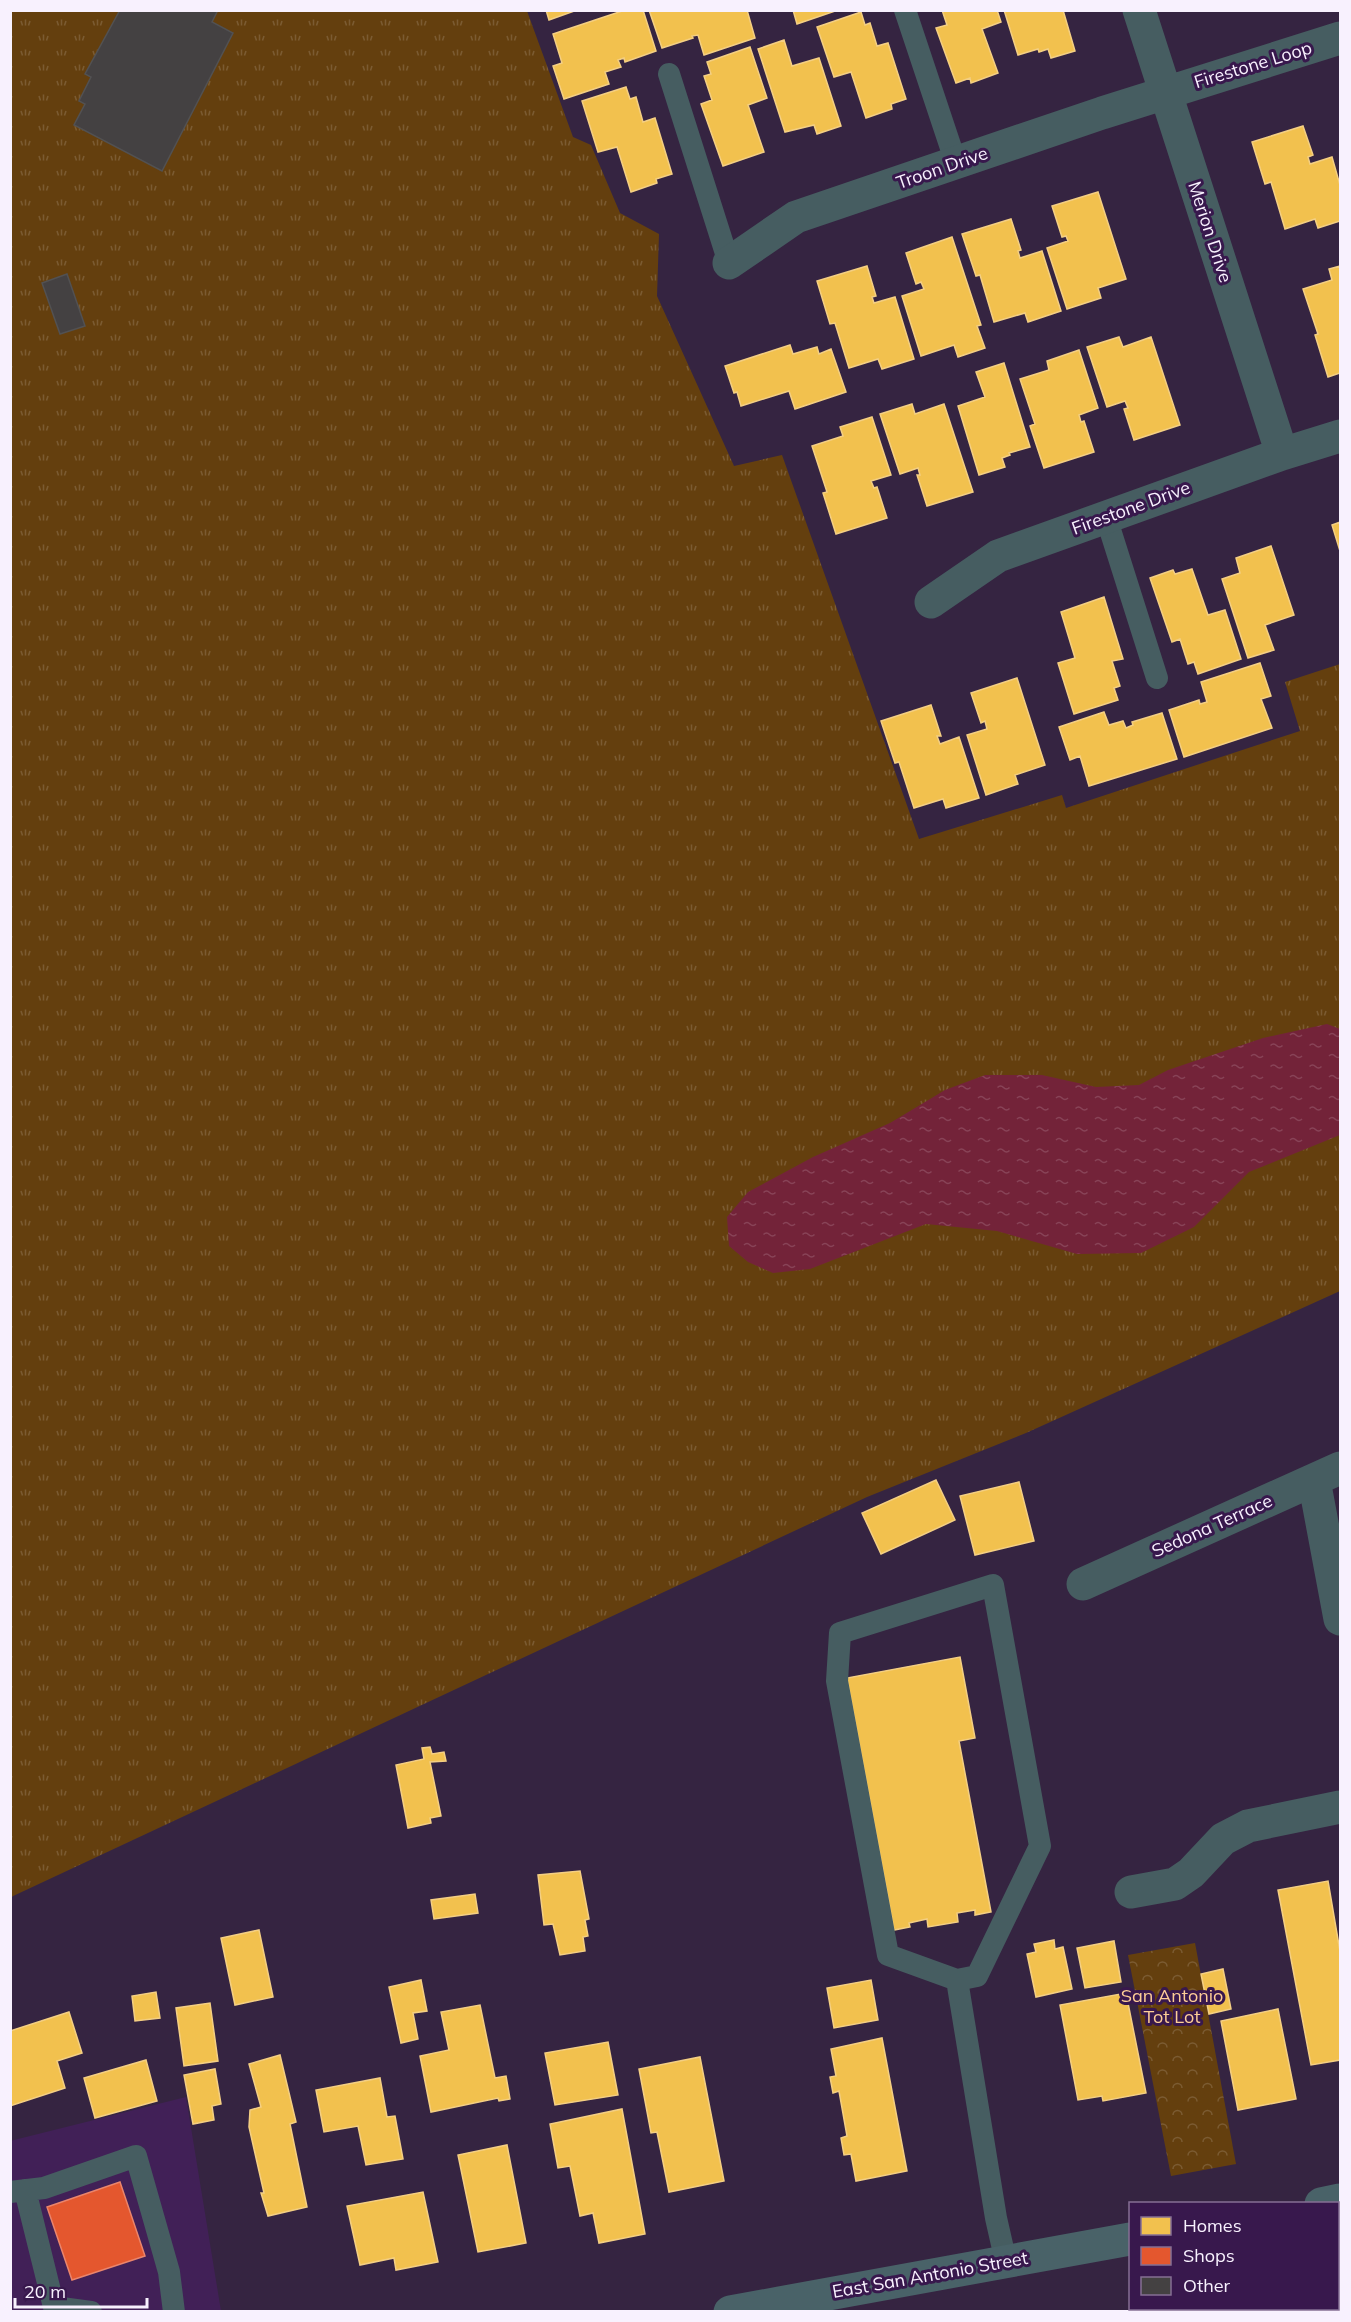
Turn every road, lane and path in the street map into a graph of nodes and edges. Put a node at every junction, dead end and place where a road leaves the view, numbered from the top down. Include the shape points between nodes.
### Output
1 (904, 10) edge
2 (1139, 10) edge
3 (1341, 38) edge
4 (669, 74) dead end
5 (1165, 93) junction
6 (956, 163) junction
7 (729, 263) joint
8 (1341, 436) edge
9 (1282, 454) junction
10 (1106, 517) junction
11 (932, 602) dead end
12 (1157, 678) dead end
13 (1327, 1474) edge
14 (1083, 1584) dead end
15 (1341, 1620) edge
16 (1341, 1807) edge
17 (1131, 1892) dead end
18 (957, 1980) junction
19 (18, 2191) edge
20 (1129, 2239) edge
21 (1006, 2262) junction
22 (91, 2312) edge
23 (174, 2312) edge
24 (730, 2312) edge

1 - 6 lane
2 - 5 street, Merion Drive
3 - 5 street, Firestone Loop
4 - 7 lane
5 - 6 street, Troon Drive
5 - 9 street, Merion Drive
6 - 7 street, Troon Drive via 796,217
8 - 9 street, Firestone Drive
9 - 10 street, Firestone Drive
10 - 11 street, Firestone Drive via 998,556
10 - 12 lane
13 - 14 street, Sedona Terrace
13 - 15 street
16 - 17 street via 1248,1826 1223,1839 1175,1884
18 - 18 lane via 977,1976 1040,1846 993,1585 840,1633 837,1681 888,1955
18 - 21 lane
19 - 22 lane via 54,2307
19 - 23 lane via 44,2188 136,2156 170,2272
20 - 21 street, East San Antonio Street
21 - 24 street, East San Antonio Street

